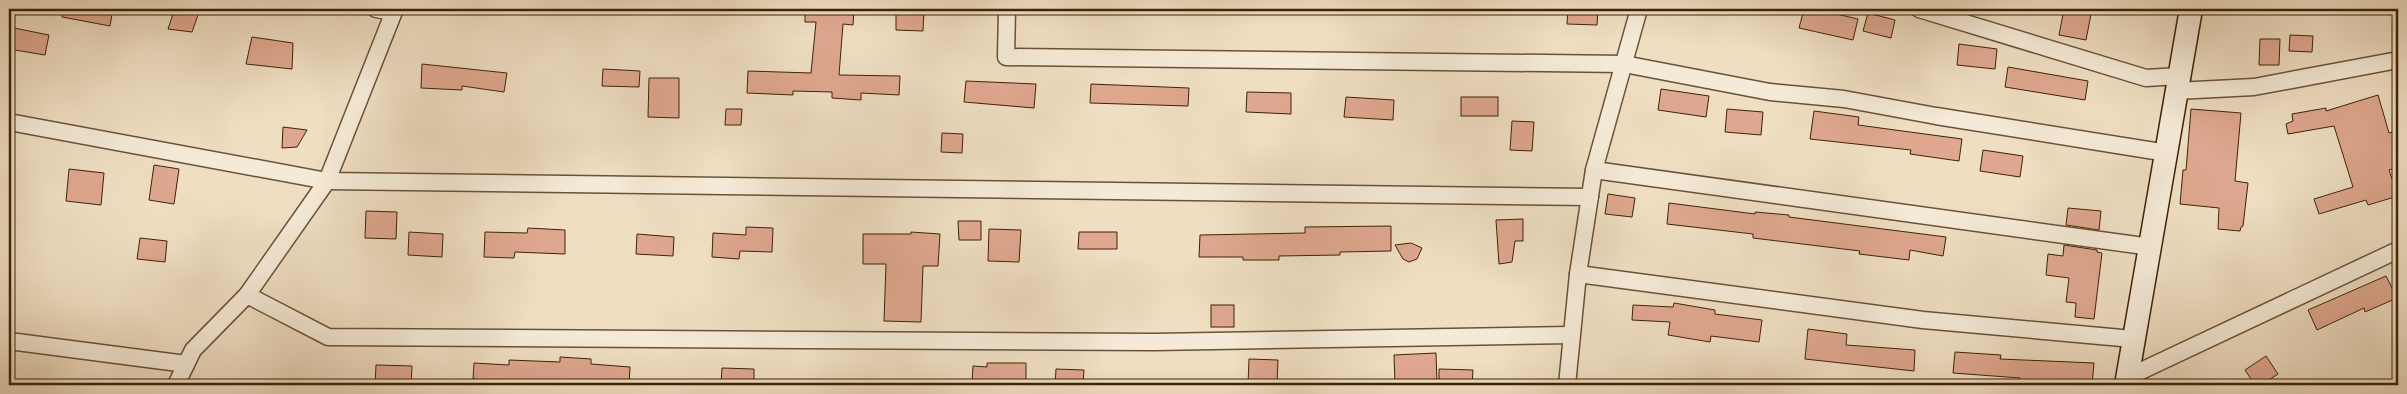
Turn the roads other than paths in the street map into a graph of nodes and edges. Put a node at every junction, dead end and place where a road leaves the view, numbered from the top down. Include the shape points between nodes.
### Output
1 (376, 9) edge
2 (1007, 9) edge
3 (1639, 9) edge
4 (1919, 9) edge
5 (2191, 9) edge
6 (394, 11) edge
7 (2398, 60) edge
8 (1624, 64) junction
9 (2178, 84) junction
10 (9, 122) edge
11 (2167, 152) junction
12 (1594, 170) junction
13 (327, 181) junction
14 (1590, 197) junction
15 (2151, 247) junction
16 (2398, 250) edge
17 (1578, 274) junction
18 (247, 295) junction
19 (1571, 335) junction
20 (2133, 339) junction
21 (9, 341) edge
22 (186, 364) junction
23 (2126, 382) edge
24 (176, 385) edge
25 (1567, 385) edge

1 - 6 street
2 - 8 street via 1006,58
3 - 8 street
4 - 9 street via 2146,78
5 - 9 street
6 - 13 street
7 - 9 street via 2254,87
8 - 11 street via 1770,92 1844,99
8 - 12 street
9 - 11 street
10 - 13 street
11 - 15 street
12 - 14 street
12 - 15 street
13 - 14 street
13 - 18 street
14 - 17 street
15 - 20 street
16 - 23 street
17 - 19 street
17 - 20 street via 1922,320
18 - 19 street via 328,337 1154,342
18 - 22 street via 193,350
19 - 25 street
20 - 23 street
21 - 22 street
22 - 24 street

